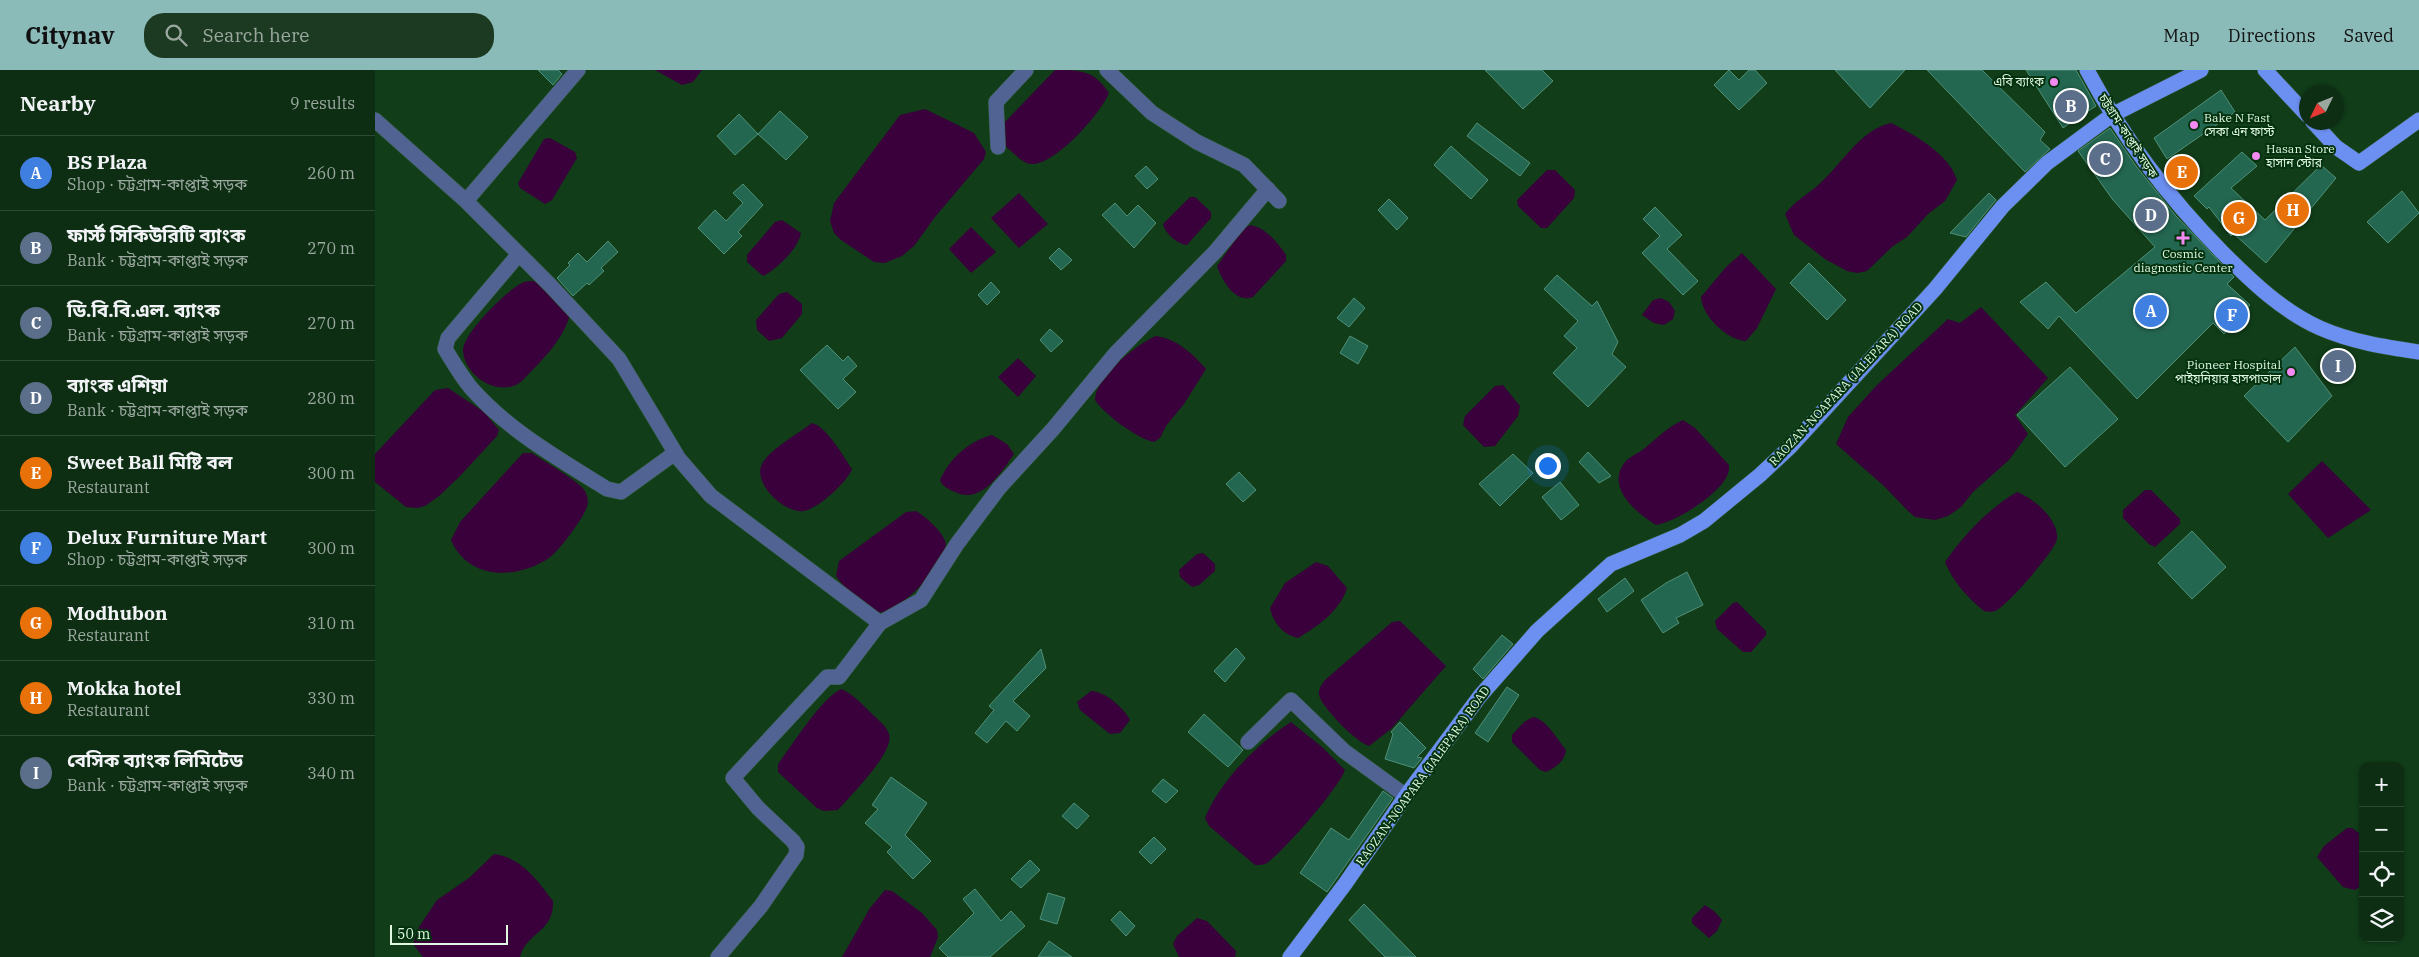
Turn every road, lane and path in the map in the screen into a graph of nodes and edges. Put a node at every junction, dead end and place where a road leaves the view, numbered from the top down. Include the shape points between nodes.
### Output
1 (578, 70) edge
2 (1026, 70) edge
3 (1107, 70) edge
4 (2087, 70) edge
5 (2201, 70) edge
6 (2265, 70) edge
7 (2299, 106) edge
8 (2112, 115) junction
9 (375, 120) edge
10 (2419, 120) edge
11 (2320, 130) edge
12 (998, 147) dead end
13 (1268, 189) junction
14 (1279, 201) dead end
15 (466, 202) junction
16 (519, 254) junction
17 (2419, 352) edge
18 (675, 453) junction
19 (880, 623) junction
20 (1248, 742) dead end
21 (1407, 796) junction
22 (718, 957) edge
23 (1290, 957) edge

1 - 15 street
2 - 12 street via 996,102
3 - 13 street via 1152,113 1197,142 1244,164
4 - 8 main road, চট্টগ্রাম-কাপ্তাই সড়ক
5 - 8 main road, RAOZAN-NOAPARA (JALEPARA) ROAD
6 - 7 main road
8 - 17 main road, চট্টগ্রাম-কাপ্তাই সড়ক via 2171,197 2240,270 2274,299 2296,315 2343,337
8 - 21 main road, RAOZAN-NOAPARA (JALEPARA) ROAD via 2047,163 2003,206 1929,296 1791,447 1760,476 1704,521 1680,535 1611,564 1537,631 1480,696
9 - 15 street
10 - 11 main road via 2359,163 2336,147
13 - 14 street
13 - 19 street via 1215,252 1115,354 999,488 921,600
15 - 16 street
16 - 18 street via 619,359
16 - 18 street via 448,338 445,349 469,386 495,413 534,444 607,489 621,492
18 - 19 street via 711,496
19 - 22 street via 839,677 827,677 733,778 797,847 796,855 761,906
20 - 21 street via 1291,700 1344,751
21 - 23 main road, RAOZAN-NOAPARA (JALEPARA) ROAD

